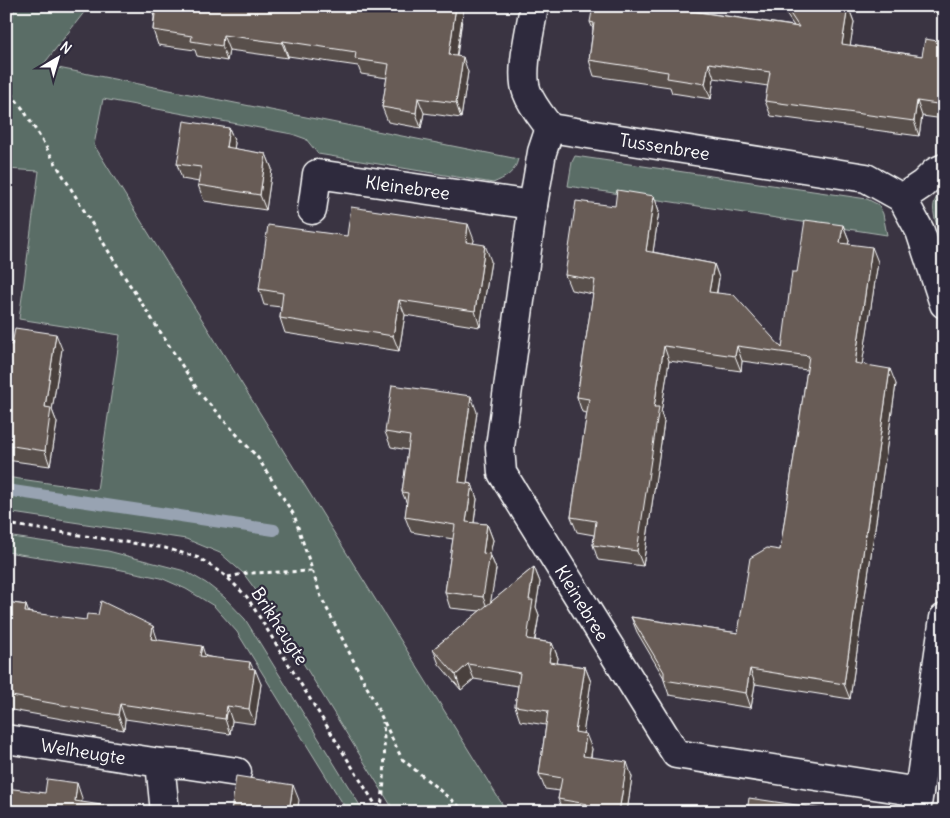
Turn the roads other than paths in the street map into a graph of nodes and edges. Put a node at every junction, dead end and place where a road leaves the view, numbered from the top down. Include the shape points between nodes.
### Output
1 (534, 6) edge
2 (550, 128) junction
3 (944, 168) edge
4 (902, 198) junction
5 (534, 205) junction
6 (312, 210) dead end
7 (944, 304) edge
8 (944, 618) edge
9 (6, 739) edge
10 (160, 763) junction
11 (237, 772) dead end
12 (917, 802) edge
13 (165, 812) edge

1 - 2 street via 524,66 526,90
2 - 4 street, Tussenbree via 866,178
2 - 5 street, Kleinebree via 542,152
3 - 4 street
4 - 7 street via 920,231
5 - 6 street, Kleinebree via 317,174
5 - 12 street, Kleinebree via 500,447 502,473 676,754
8 - 12 street
9 - 10 street, Welheugte
10 - 11 street, Welheugte
10 - 13 street

